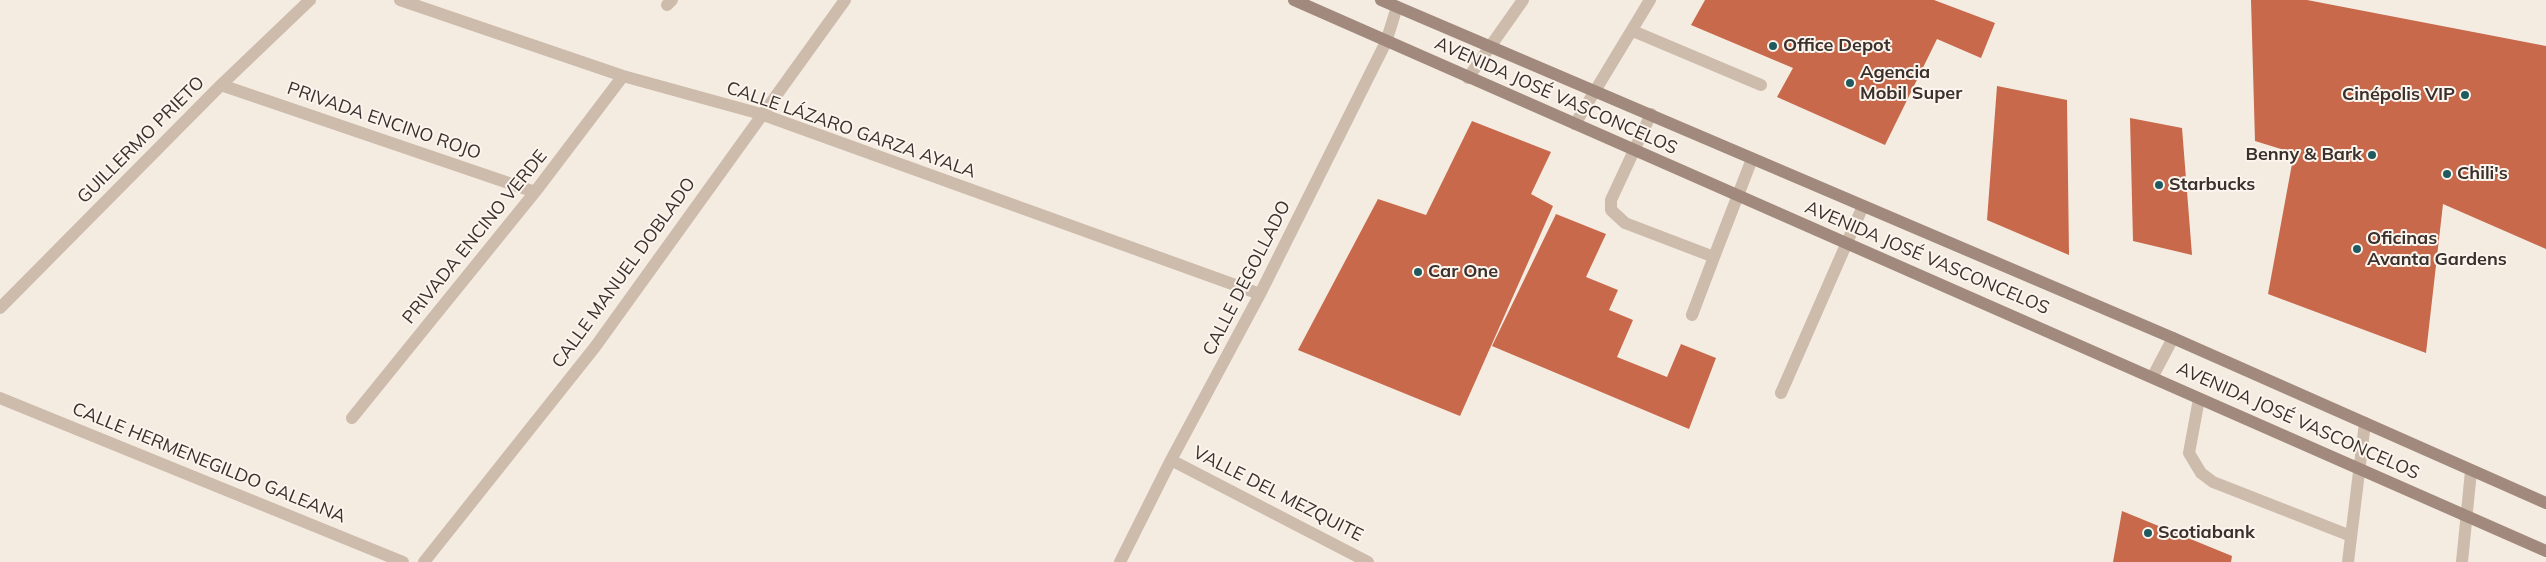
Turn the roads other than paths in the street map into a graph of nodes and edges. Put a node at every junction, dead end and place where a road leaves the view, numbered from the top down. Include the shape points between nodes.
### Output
1 (310, 0) edge
2 (400, 0) edge
3 (845, 0) edge
4 (1294, 0) edge
5 (1380, 0) edge
6 (1523, 0) edge
7 (1650, 0) edge
8 (1398, 4) edge
9 (1633, 31) junction
10 (1386, 42) junction
11 (1490, 45) junction
12 (623, 76) junction
13 (1468, 78) junction
14 (222, 85) junction
15 (1761, 85) dead end
16 (1596, 91) junction
17 (761, 114) junction
18 (1651, 114) junction
19 (1575, 124) junction
20 (1633, 150) junction
21 (1752, 159) junction
22 (535, 192) junction
23 (1738, 196) junction
24 (1863, 206) junction
25 (1848, 244) junction
26 (1714, 257) junction
27 (1260, 294) junction
28 (0, 308) edge
29 (1692, 315) dead end
30 (2173, 338) junction
31 (2152, 376) junction
32 (1781, 393) dead end
33 (0, 398) edge
34 (2199, 399) junction
35 (352, 418) dead end
36 (2365, 423) junction
37 (1170, 460) junction
38 (2360, 469) junction
39 (2471, 471) junction
40 (2546, 503) edge
41 (2467, 516) junction
42 (2351, 536) junction
43 (2546, 551) edge
44 (404, 562) edge
45 (424, 562) edge
46 (1120, 562) edge
47 (1368, 562) edge
48 (2348, 562) edge
49 (2462, 562) edge

1 - 14 street, GUILLERMO PRIETO
2 - 12 street, CALLE LÁZARO GARZA AYALA
3 - 17 street, CALLE MANUEL DOBLADO
4 - 10 main road, AVENIDA JOSÉ VASCONCELOS
5 - 8 main road, AVENIDA JOSÉ VASCONCELOS
6 - 11 street
7 - 9 street
8 - 10 street, CALLE DEGOLLADO
8 - 11 main road, AVENIDA JOSÉ VASCONCELOS
9 - 15 street
9 - 16 street
10 - 13 main road, AVENIDA JOSÉ VASCONCELOS
10 - 27 street, CALLE DEGOLLADO
11 - 13 street
11 - 16 main road, AVENIDA JOSÉ VASCONCELOS
12 - 17 street, CALLE LÁZARO GARZA AYALA
12 - 22 street, PRIVADA ENCINO VERDE
13 - 19 main road, AVENIDA JOSÉ VASCONCELOS
14 - 22 street, PRIVADA ENCINO ROJO
14 - 28 street, GUILLERMO PRIETO
16 - 18 main road, AVENIDA JOSÉ VASCONCELOS
16 - 19 street
17 - 27 street, CALLE LÁZARO GARZA AYALA
17 - 45 street, CALLE MANUEL DOBLADO via 594,347
18 - 20 street
18 - 21 main road, AVENIDA JOSÉ VASCONCELOS
19 - 20 main road, AVENIDA JOSÉ VASCONCELOS
20 - 23 main road, AVENIDA JOSÉ VASCONCELOS
20 - 26 street via 1611,200 1611,210 1625,223
21 - 23 street
21 - 24 main road, AVENIDA JOSÉ VASCONCELOS
22 - 35 street, PRIVADA ENCINO VERDE
23 - 25 main road, AVENIDA JOSÉ VASCONCELOS
23 - 26 street
24 - 25 street
24 - 30 main road, AVENIDA JOSÉ VASCONCELOS
25 - 31 main road, AVENIDA JOSÉ VASCONCELOS
25 - 32 street
26 - 29 street
27 - 37 street, CALLE DEGOLLADO
30 - 31 street
30 - 36 main road, AVENIDA JOSÉ VASCONCELOS
31 - 34 main road, AVENIDA JOSÉ VASCONCELOS
33 - 44 street, CALLE HERMENEGILDO GALEANA
34 - 38 main road, AVENIDA JOSÉ VASCONCELOS
34 - 42 street via 2189,453 2201,473 2213,482
36 - 38 street
36 - 39 main road, AVENIDA JOSÉ VASCONCELOS
37 - 46 street, CALLE DEGOLLADO
37 - 47 street, VALLE DEL MEZQUITE
38 - 41 main road, AVENIDA JOSÉ VASCONCELOS
38 - 42 street
39 - 40 main road, AVENIDA JOSÉ VASCONCELOS
39 - 41 street
41 - 43 main road, AVENIDA JOSÉ VASCONCELOS
41 - 49 street
42 - 48 street

